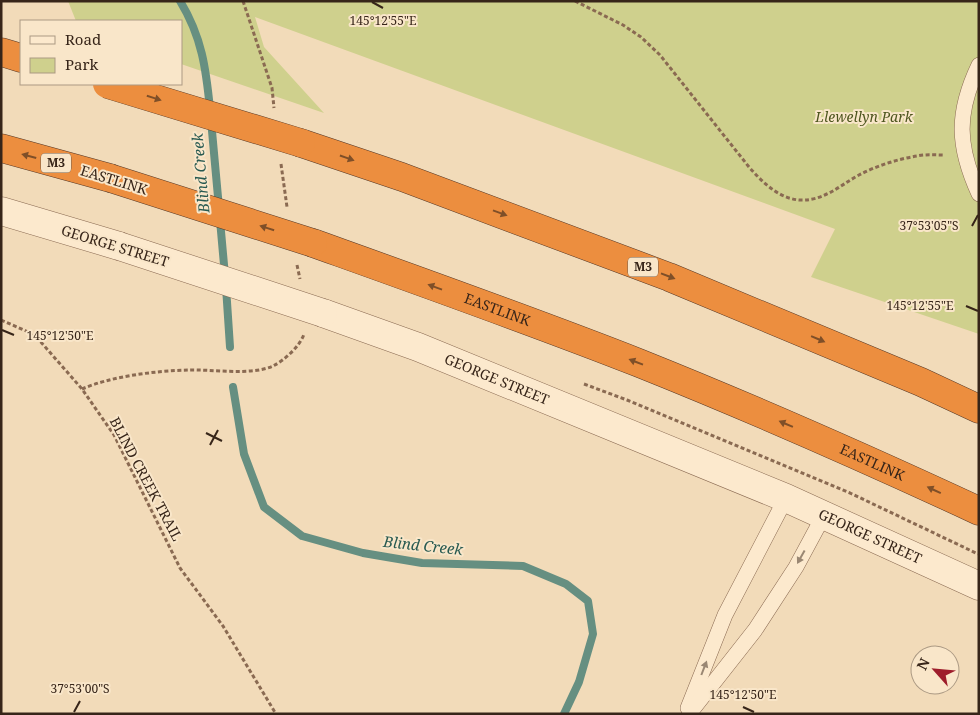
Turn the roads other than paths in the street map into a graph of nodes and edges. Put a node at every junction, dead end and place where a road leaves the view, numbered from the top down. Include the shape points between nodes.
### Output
1 (1, 52) edge
2 (20, 58) edge
3 (979, 66) edge
4 (110, 85) edge
5 (1, 148) edge
6 (979, 194) edge
7 (1, 211) edge
8 (979, 408) edge
9 (786, 498) junction
10 (979, 511) edge
11 (824, 514) junction
12 (979, 586) edge
13 (687, 714) edge

1 - 2 highway
3 - 6 lane via 962,109 961,134 969,171
4 -> 8 highway, M3, bridge via 402,177 670,277
10 -> 5 highway, EASTLINK / M3, bridge via 827,441 639,363 462,297 304,250 110,178
7 - 9 street, GEORGE STREET, bridge via 119,246 418,346
9 - 11 street, GEORGE STREET
13 -> 9 lane via 725,615
11 - 12 street, GEORGE STREET
11 -> 13 lane via 796,567 755,630

